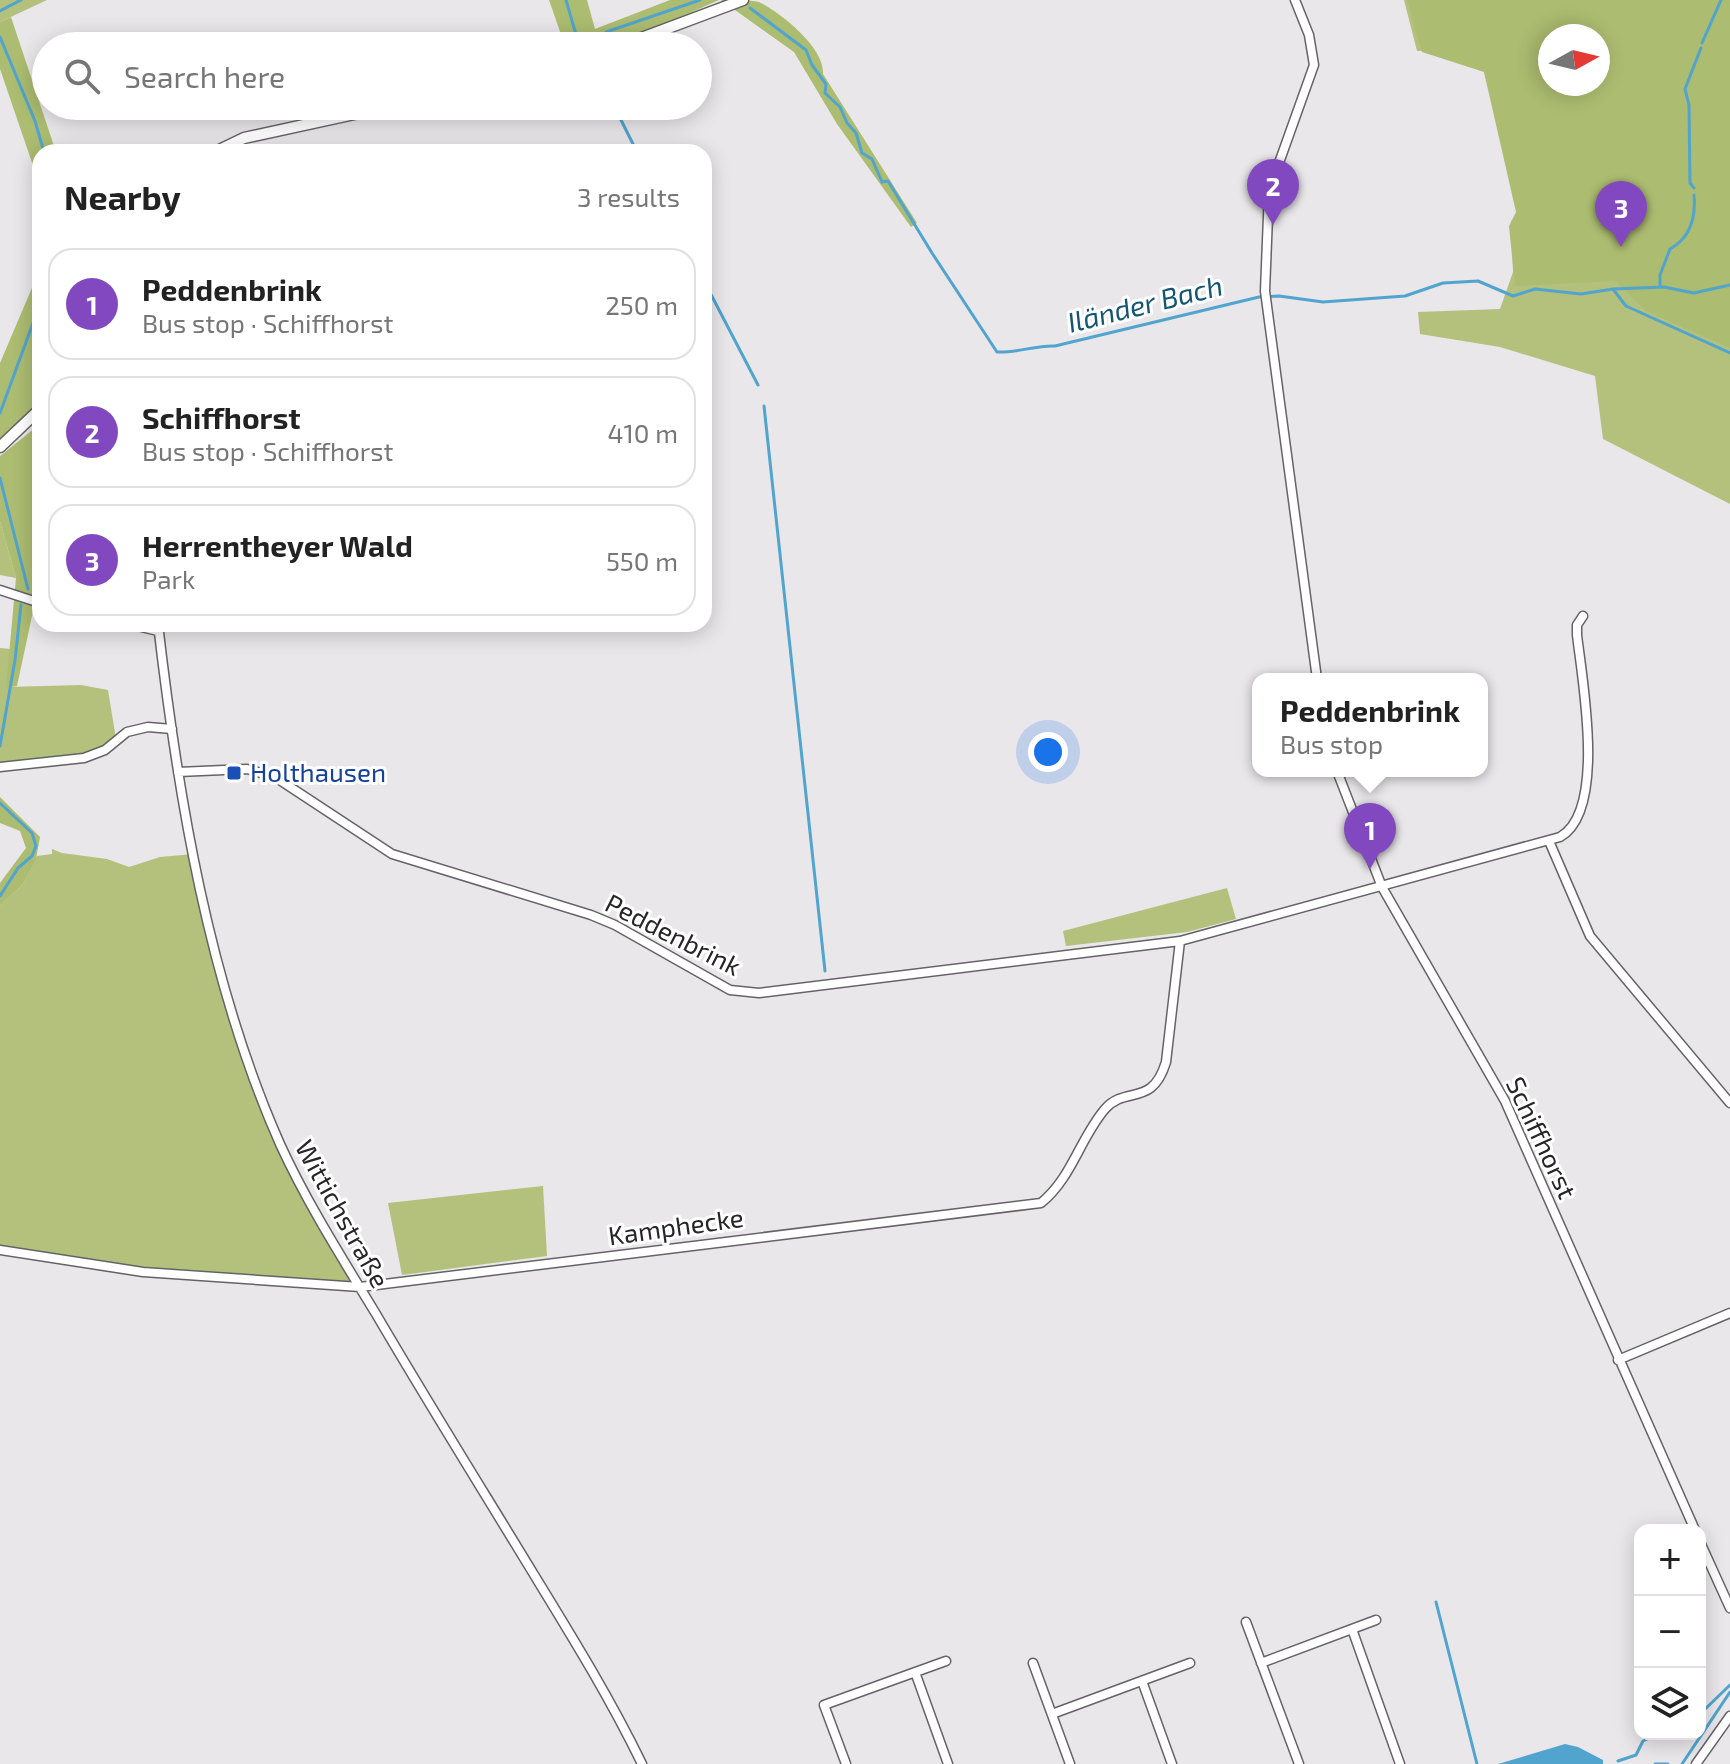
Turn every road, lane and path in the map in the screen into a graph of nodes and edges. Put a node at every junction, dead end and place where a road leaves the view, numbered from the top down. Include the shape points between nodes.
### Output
1 (743, 0) edge
2 (1295, 0) edge
3 (657, 32) edge
4 (327, 120) edge
5 (232, 144) edge
6 (32, 417) edge
7 (0, 447) edge
8 (0, 590) edge
9 (32, 600) edge
10 (1583, 616) dead end
11 (159, 632) edge
12 (1316, 673) edge
13 (172, 729) junction
14 (0, 767) edge
15 (178, 772) junction
16 (1339, 777) edge
17 (1549, 841) junction
18 (1382, 887) junction
19 (1180, 941) junction
20 (1730, 1103) edge
21 (0, 1250) edge
22 (360, 1287) junction
23 (1730, 1313) edge
24 (1618, 1360) junction
25 (1692, 1524) edge
26 (1706, 1555) edge
27 (1730, 1608) edge
28 (1376, 1620) dead end
29 (1246, 1622) dead end
30 (1352, 1629) junction
31 (946, 1661) dead end
32 (1033, 1663) dead end
33 (1190, 1663) dead end
34 (1261, 1663) junction
35 (915, 1672) junction
36 (1142, 1681) junction
37 (1052, 1714) junction
38 (1730, 1716) edge
39 (642, 1764) edge
40 (846, 1764) edge
41 (948, 1764) edge
42 (1070, 1764) edge
43 (1172, 1764) edge
44 (1299, 1764) edge
45 (1400, 1764) edge
46 (1696, 1764) edge

1 - 3 street
2 - 12 street via 1314,65 1269,191 1265,291
4 - 5 street
6 - 7 street
8 - 9 street
10 - 17 street, Peddenbrink via 1577,635 1589,767 1568,833
11 - 13 street, Wittichstraße
13 - 14 street via 127,732 105,750 84,758
13 - 15 street, Wittichstraße
15 - 19 street, Peddenbrink via 247,769 275,777 392,854 591,915 738,993
15 - 22 street, Wittichstraße via 193,854 243,1049 294,1172
16 - 18 street, Schiffhorst
17 - 18 street, Peddenbrink
17 - 20 street via 1590,936
18 - 19 street, Peddenbrink
18 - 24 street, Schiffhorst via 1505,1101
19 - 22 street, Kamphecke via 1162,1074 1145,1093 1117,1100 1105,1110 1063,1180 1041,1203
21 - 22 street, Kamphecke via 143,1272
22 - 39 street, Wittichstraße via 579,1649
23 - 24 street
24 - 25 street, Schiffhorst
26 - 27 street
28 - 30 street
29 - 34 street
30 - 34 street
30 - 45 street
31 - 35 street
32 - 37 street
33 - 36 street
34 - 44 street
35 - 40 street via 824,1705
35 - 41 street
36 - 37 street
36 - 43 street
37 - 42 street
38 - 46 street

